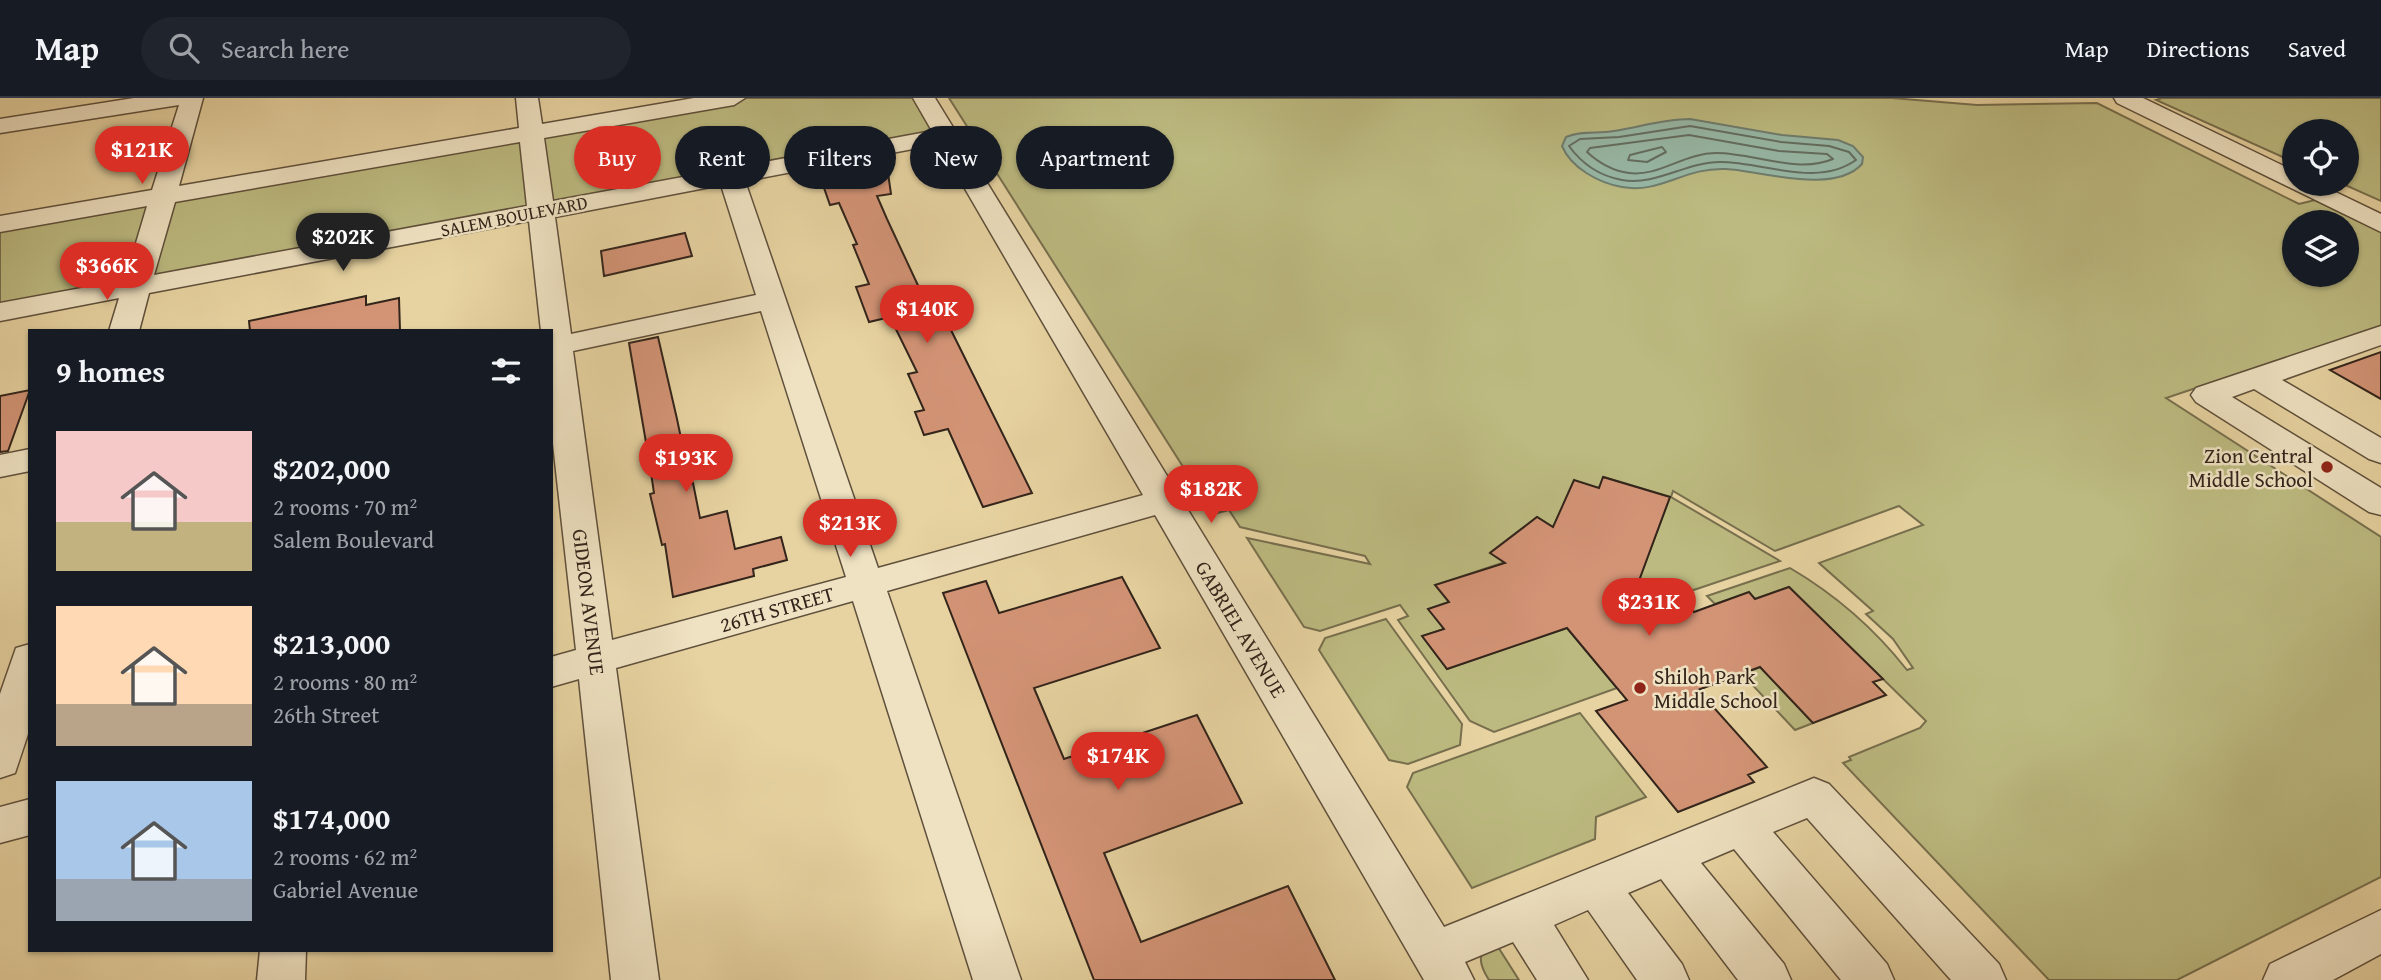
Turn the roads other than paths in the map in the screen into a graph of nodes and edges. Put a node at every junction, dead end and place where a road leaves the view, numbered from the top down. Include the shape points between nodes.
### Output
1 (18, 98) edge
2 (178, 98) edge
3 (192, 98) edge
4 (527, 98) edge
5 (734, 98) edge
6 (924, 98) edge
7 (2125, 98) edge
8 (2, 125) edge
9 (940, 126) edge
10 (531, 133) junction
11 (910, 143) edge
12 (770, 169) edge
13 (2282, 175) edge
14 (675, 187) edge
15 (735, 189) edge
16 (978, 189) edge
17 (163, 196) junction
18 (2324, 196) edge
19 (540, 212) junction
20 (0, 224) edge
21 (2381, 224) edge
22 (137, 287) junction
23 (772, 300) junction
24 (0, 312) edge
25 (125, 329) edge
26 (552, 329) edge
27 (2381, 335) edge
28 (554, 347) edge
29 (2257, 378) junction
30 (2381, 452) edge
31 (28, 460) edge
32 (0, 466) edge
33 (1164, 501) junction
34 (2381, 504) edge
35 (865, 584) junction
36 (596, 659) junction
37 (28, 665) edge
38 (553, 671) edge
39 (0, 761) edge
40 (28, 818) edge
41 (0, 825) edge
42 (1741, 826) junction
43 (1669, 856) junction
44 (1596, 886) junction
45 (1522, 916) junction
46 (2381, 931) edge
47 (284, 952) edge
48 (1442, 966) edge
49 (281, 980) edge
50 (635, 980) edge
51 (998, 980) edge
52 (1564, 980) edge
53 (1665, 980) edge
54 (1767, 980) edge
55 (1870, 980) edge
56 (1982, 980) edge
57 (2287, 980) edge

1 - 8 street
2 - 8 street
3 - 17 street
4 - 10 street, GIDEON AVENUE
5 - 10 street
6 - 9 street, GABRIEL AVENUE
7 - 13 street
10 - 17 street
10 - 19 street, GIDEON AVENUE
11 - 12 street, SALEM BOULEVARD
14 - 19 street, SALEM BOULEVARD
15 - 23 street
16 - 33 street, GABRIEL AVENUE
17 - 20 street
17 - 22 street
18 - 21 street
19 - 22 street, SALEM BOULEVARD
19 - 26 street, GIDEON AVENUE
22 - 24 street, SALEM BOULEVARD
22 - 25 street
23 - 28 street
23 - 35 street
27 - 29 street
28 - 36 street, GIDEON AVENUE
29 - 30 street
29 - 34 street via 2207,395
31 - 32 street
33 - 35 street, 26TH STREET
33 - 48 street, GABRIEL AVENUE
35 - 36 street, 26TH STREET
35 - 51 street
36 - 38 street, 26TH STREET
36 - 50 street, GIDEON AVENUE
37 - 39 street
40 - 41 street
42 - 43 street
42 - 55 street
42 - 56 street via 1814,796 1879,847
43 - 44 street
43 - 54 street
44 - 45 street
44 - 53 street
45 - 48 street
45 - 52 street
46 - 57 street
47 - 49 street

